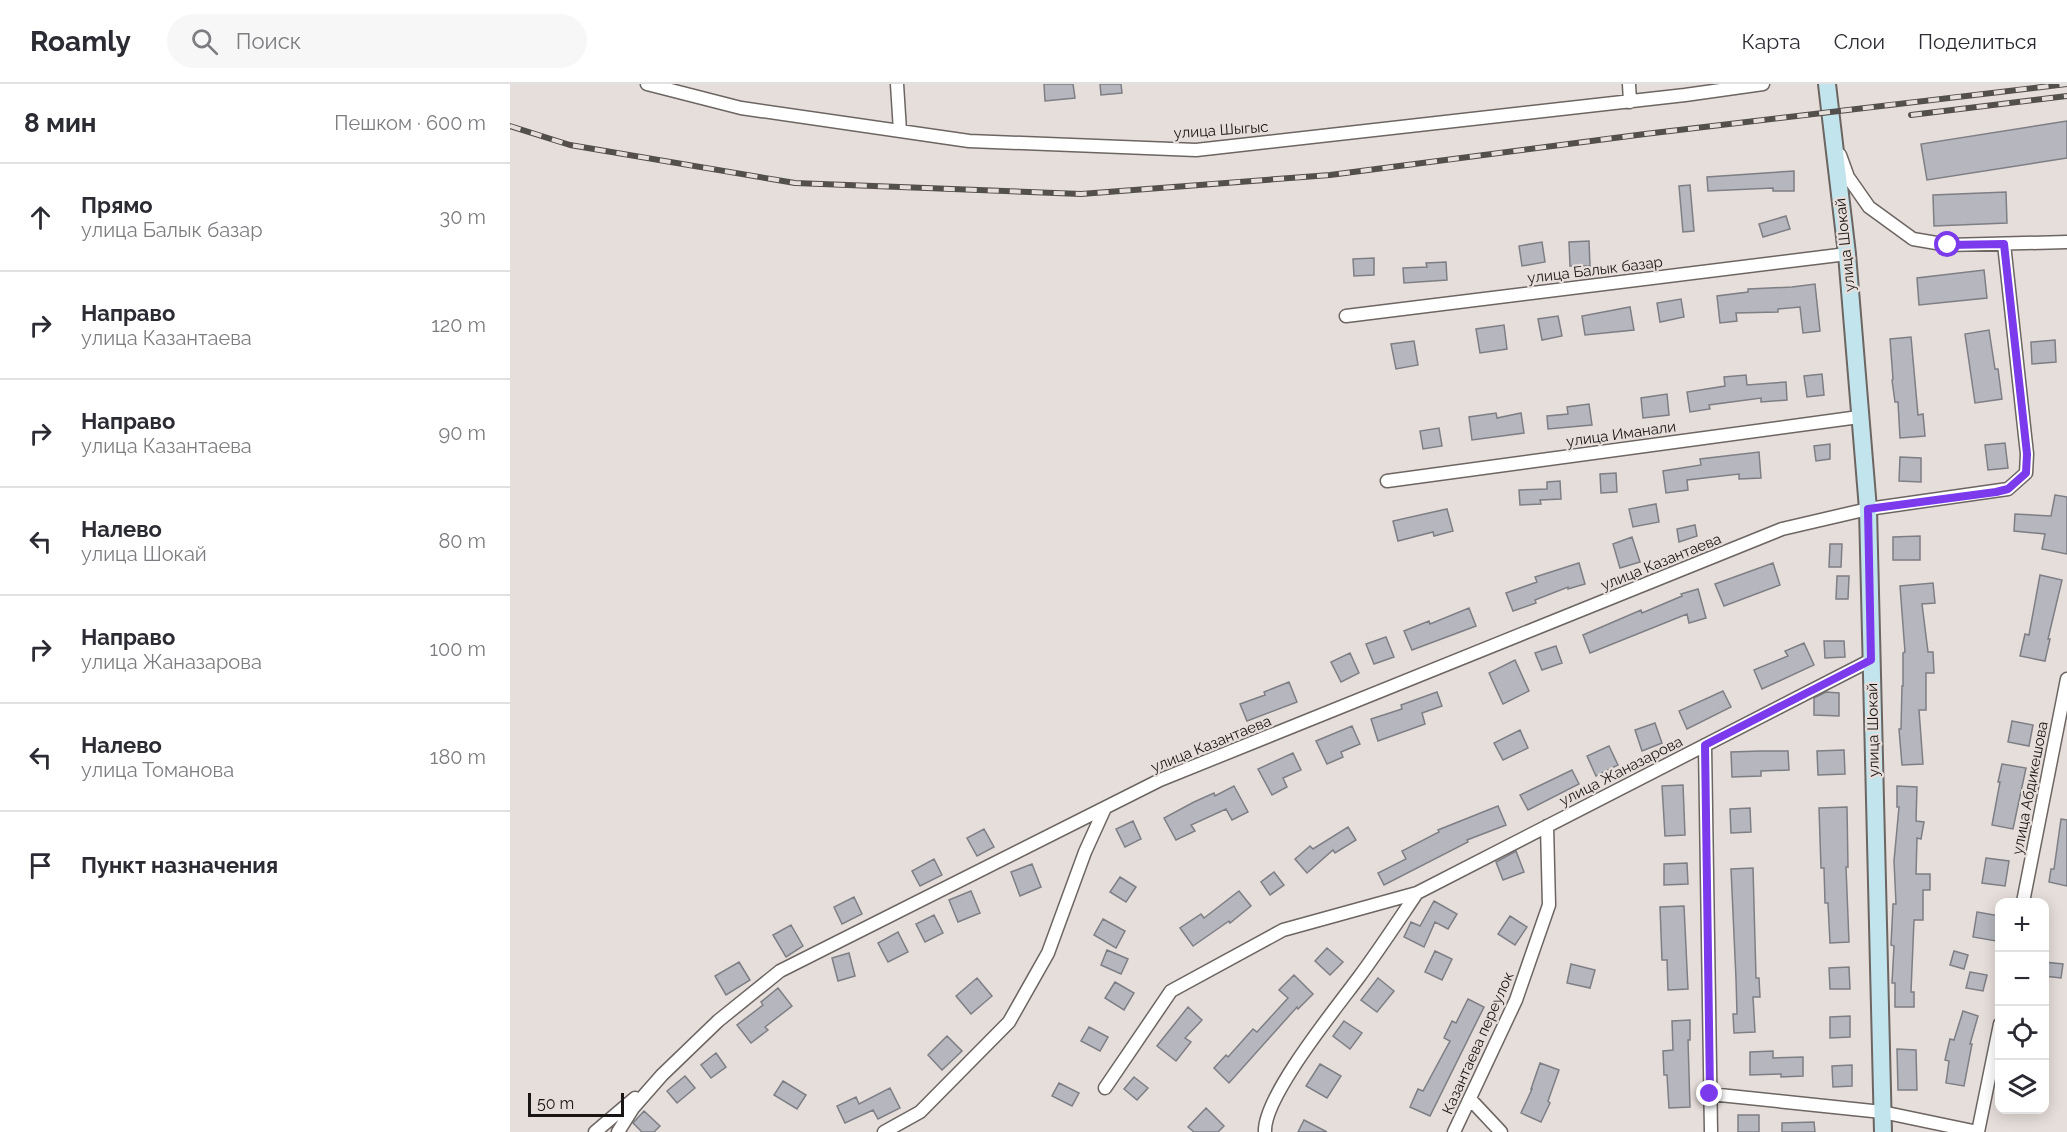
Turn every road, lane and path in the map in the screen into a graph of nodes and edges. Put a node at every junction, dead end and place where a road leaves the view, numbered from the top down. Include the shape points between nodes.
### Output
1 (646, 84) edge
2 (897, 84) edge
3 (1629, 84) edge
4 (1764, 84) edge
5 (1827, 84) edge
6 (667, 87) edge
7 (1630, 102) junction
8 (900, 131) junction
9 (1833, 138) junction
10 (2067, 242) edge
11 (2004, 244) junction
12 (1847, 254) junction
13 (1346, 316) dead end
14 (1859, 417) junction
15 (1388, 481) dead end
16 (1868, 509) junction
17 (1871, 660) junction
18 (2067, 679) edge
19 (1705, 745) junction
20 (1105, 808) junction
21 (1547, 826) junction
22 (1417, 893) junction
23 (2024, 898) edge
24 (1995, 1049) edge
25 (662, 1075) junction
26 (1104, 1088) dead end
27 (1710, 1094) junction
28 (1470, 1100) junction
29 (1882, 1112) junction
30 (595, 1132) edge
31 (618, 1132) edge
32 (884, 1132) edge
33 (1265, 1132) edge
34 (1454, 1132) edge
35 (1501, 1132) edge
36 (1711, 1132) edge
37 (1883, 1132) edge
38 (1978, 1132) edge

1 - 6 street, улица Шыгыс
2 - 8 street
3 - 7 street
4 - 7 street, улица Шыгыс
5 - 9 street, улица Шокай
6 - 8 street, улица Шыгыс via 741,108
7 - 8 street, улица Шыгыс via 1196,150 969,141
9 - 11 street via 1848,177 1869,207 1913,239 1948,245
9 - 12 street, улица Шокай
10 - 11 street
11 - 16 street, улица Казантаева via 2026,473 2008,489 1996,492
12 - 13 street, улица Балык базар
12 - 14 street, улица Шокай
14 - 15 street, улица Иманали
14 - 16 street, улица Шокай
16 - 17 street, улица Шокай
16 - 20 street, улица Казантаева via 1782,529 1160,780
17 - 19 street, улица Жаназарова
17 - 29 street, улица Шокай
18 - 23 street, улица Абдикешова
19 - 21 street, улица Жаназарова
19 - 27 street
20 - 25 street, улица Казантаева via 780,971 718,1021
20 - 32 street via 1084,852 1048,953 1009,1022 920,1112
21 - 22 street, улица Жаназарова
21 - 28 street, Казантаева переулок via 1549,905 1516,1000
22 - 26 street, улица Жаназарова via 1283,930 1171,991
22 - 33 street, улица Жаназарова via 1278,1092 1264,1122
24 - 38 street
25 - 30 street
25 - 31 street, улица Казантаева
27 - 29 street
27 - 36 street
28 - 34 street, Казантаева переулок
28 - 35 street
29 - 37 street, улица Шокай
29 - 38 street

